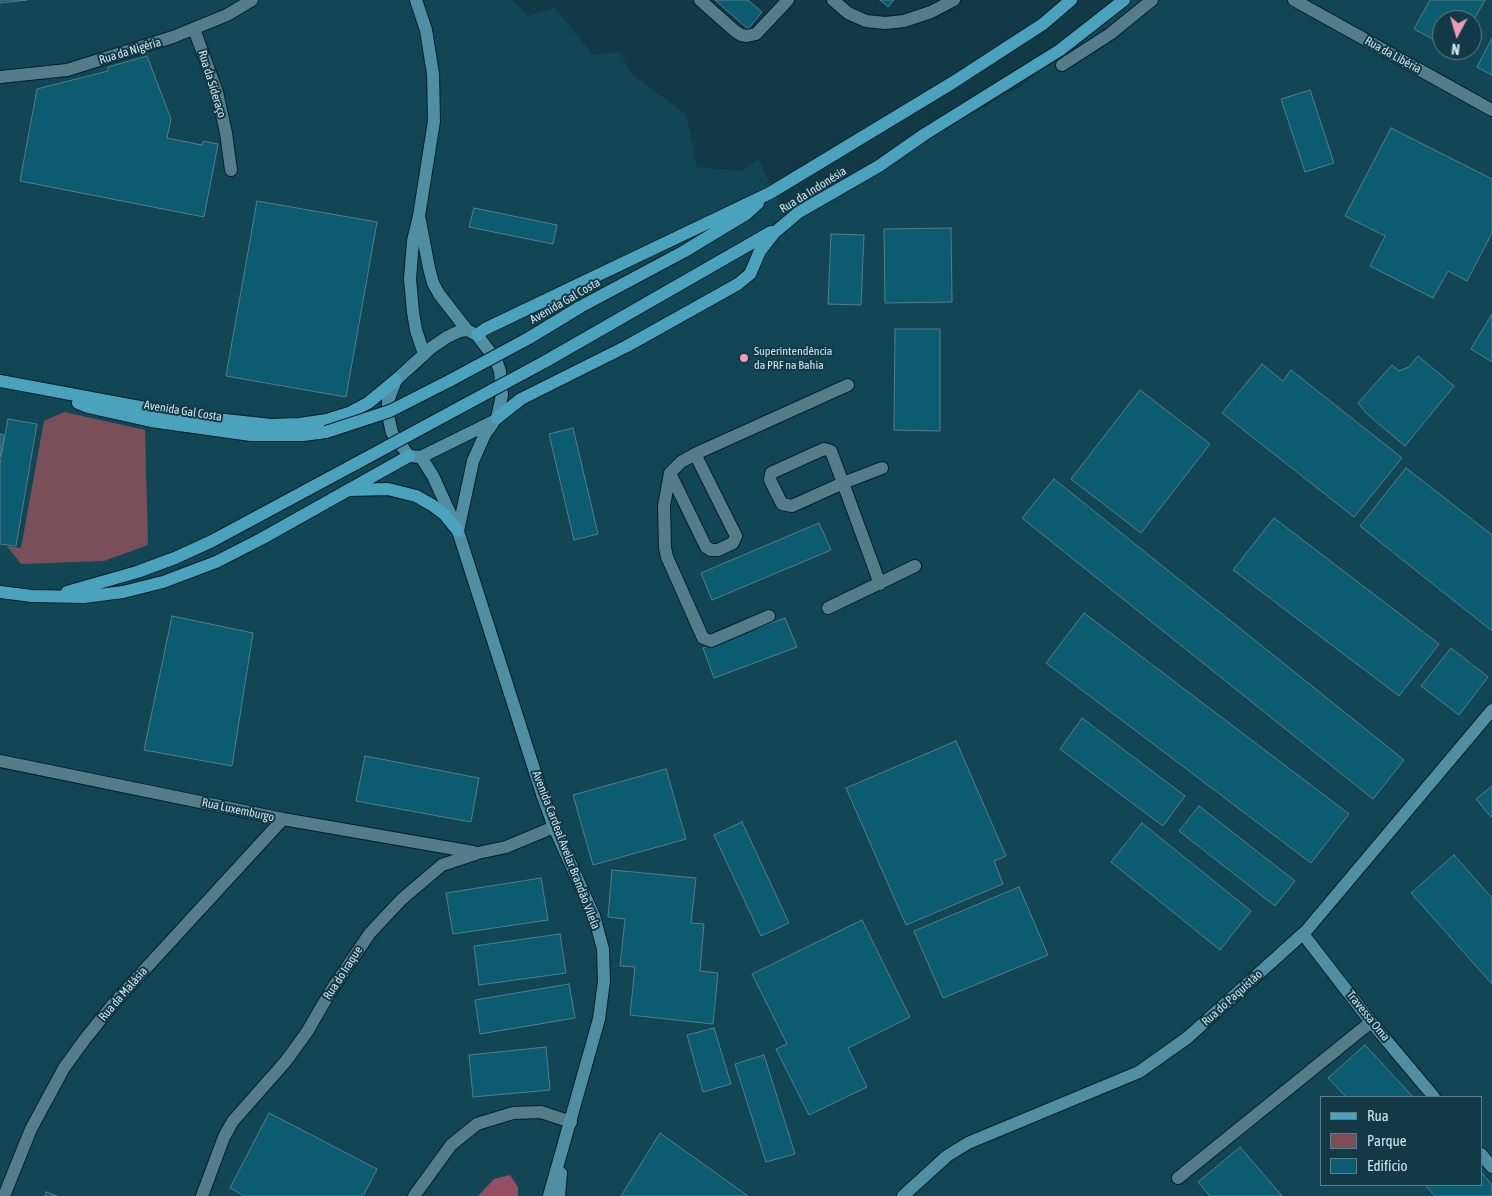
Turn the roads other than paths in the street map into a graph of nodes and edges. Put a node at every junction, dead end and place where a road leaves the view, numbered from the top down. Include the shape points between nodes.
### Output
1 (252, 0) edge
2 (416, 0) edge
3 (700, 0) edge
4 (788, 0) edge
5 (833, 0) edge
6 (954, 0) edge
7 (1071, 0) edge
8 (1124, 0) edge
9 (1152, 0) edge
10 (1294, 0) edge
11 (194, 29) junction
12 (1062, 65) dead end
13 (0, 77) edge
14 (1492, 110) edge
15 (231, 170) dead end
16 (770, 192) junction
17 (419, 216) junction
18 (780, 227) junction
19 (472, 333) junction
20 (424, 354) junction
21 (396, 380) junction
22 (0, 381) edge
23 (848, 385) dead end
24 (49, 390) junction
25 (496, 420) junction
26 (695, 454) junction
27 (415, 457) junction
28 (882, 468) dead end
29 (670, 473) junction
30 (843, 483) junction
31 (347, 490) junction
32 (458, 531) junction
33 (916, 566) dead end
34 (880, 584) junction
35 (0, 592) edge
36 (53, 597) junction
37 (828, 608) dead end
38 (769, 616) dead end
39 (1492, 710) edge
40 (0, 761) edge
41 (283, 819) junction
42 (554, 827) junction
43 (478, 852) junction
44 (1303, 934) junction
45 (1371, 1022) junction
46 (1433, 1096) edge
47 (571, 1122) junction
48 (563, 1148) junction
49 (1482, 1155) edge
50 (1492, 1167) edge
51 (1178, 1178) dead end
52 (4, 1196) edge
53 (202, 1196) edge
54 (414, 1196) edge
55 (549, 1196) edge
56 (559, 1196) edge
57 (903, 1196) edge

1 - 11 street, Rua da Nigéria
2 - 17 main road via 426,30 434,93 434,120
3 - 4 street via 735,31 747,36 756,34
5 - 6 street via 848,13 866,21 885,23 931,12
7 - 16 main road, Rua da Indonésia via 1043,24 952,83
8 - 18 main road, Rua da Indonésia via 1060,50 879,166 799,212
9 - 12 street via 1110,34
10 - 14 street, Rua da Libéria
11 - 13 street, Rua da Nigéria via 67,70
11 - 15 street, Rua da Sideraço via 217,92
16 - 19 main road, Avenida Gal Costa
16 - 24 main road, Avenida Gal Costa, bridge via 746,214 529,338 398,407 326,432 251,435 151,421 88,407
17 - 19 main road via 433,283
17 - 20 main road via 410,279 416,330
18 - 25 main road, Rua da Indonésia via 760,251 750,274 738,284 627,346 521,399
18 - 36 main road, bridge via 546,360 212,541 137,572
19 - 20 main road, Avenida Gal Costa via 460,332 446,337
19 - 25 main road, Rua da Indonésia via 496,360 500,371 502,395
20 - 21 main road, Avenida Gal Costa
21 - 24 main road, Avenida Gal Costa via 350,413 327,420 272,425 188,416
21 - 27 main road, Avenida Cardeal Avelar Brandão Vilela via 388,401 392,432
22 - 24 main road, Avenida Gal Costa
23 - 26 street
25 - 27 main road, Rua da Indonésia
25 - 32 main road, Rua da Indonésia via 485,434 474,461
26 - 29 street
26 - 29 street via 736,536 733,543 718,550 706,547
27 - 31 main road
27 - 32 main road, Avenida Cardeal Avelar Brandão Vilela via 433,476
28 - 30 street
29 - 38 street via 664,506 665,548 703,638 711,640
30 - 30 street via 787,506 782,504 770,476 824,449 831,451
30 - 34 street
31 - 32 main road via 388,489 416,496 444,514
31 - 36 main road via 216,562 163,582 123,592
32 - 42 main road, Avenida Cardeal Avelar Brandão Vilela
33 - 34 street
34 - 37 street
35 - 36 main road
39 - 44 main road, Rua do Paquistão
40 - 41 street, Rua Luxemburgo
41 - 43 street, Rua Luxemburgo
41 - 52 street, Rua da Malásia via 84,1039 64,1068 31,1129
42 - 43 street, Rua do Iraque via 506,847
42 - 47 main road, Avenida Cardeal Avelar Brandão Vilela via 594,916 603,948 604,980 599,1018
43 - 53 street, Rua do Iraque via 442,865 402,899 370,933 307,1032 233,1121
44 - 45 main road, Travessa Oma
44 - 57 main road, Rua do Paquistão via 1188,1038 1139,1072 968,1143 947,1156
45 - 46 main road, Travessa Oma
45 - 51 street
47 - 48 main road, Avenida Cardeal Avelar Brandão Vilela
47 - 54 street via 541,1112 513,1113 477,1124 451,1145
48 - 55 main road, Avenida Cardeal Avelar Brandão Vilela
48 - 56 main road
49 - 50 main road

